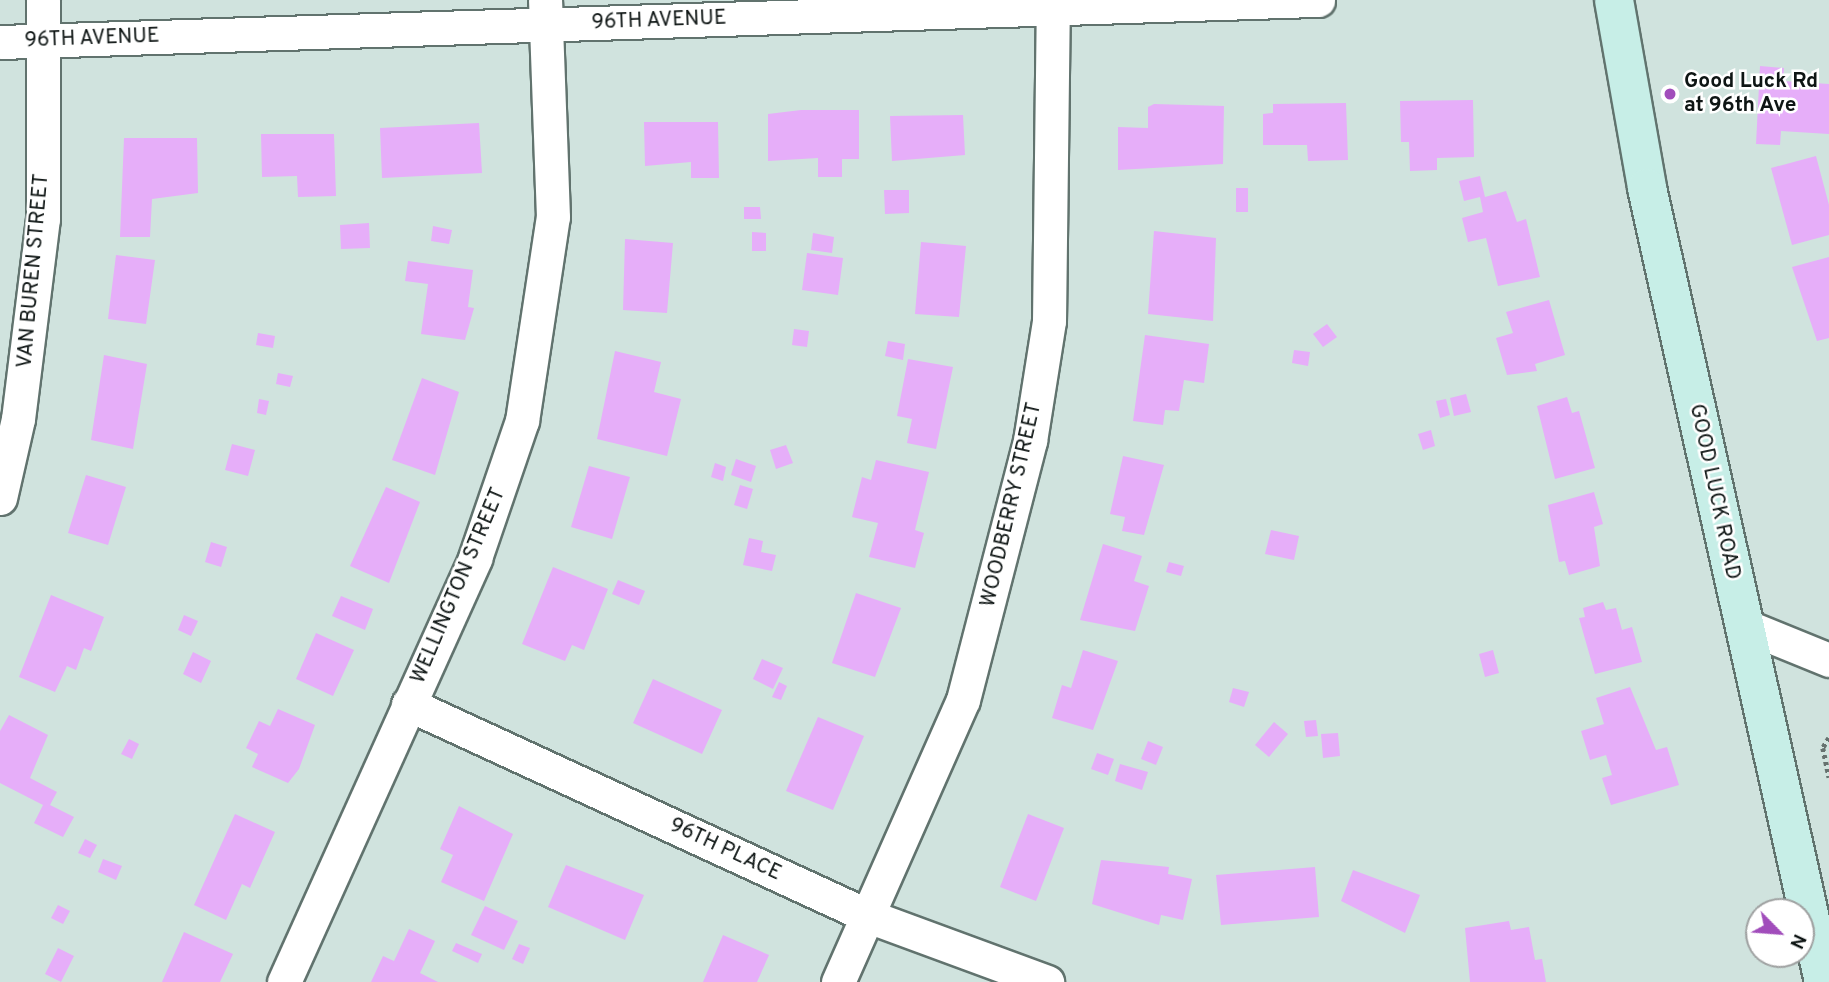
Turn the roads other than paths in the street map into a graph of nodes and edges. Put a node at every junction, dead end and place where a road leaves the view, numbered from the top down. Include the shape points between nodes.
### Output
1 (43, 0) edge
2 (1318, 0) edge
3 (1614, 0) edge
4 (1053, 5) edge
5 (545, 12) edge
6 (46, 41) junction
7 (0, 42) edge
8 (0, 498) edge
9 (1743, 625) junction
10 (1829, 660) edge
11 (408, 704) junction
12 (868, 916) junction
13 (284, 982) edge
14 (838, 982) edge
15 (1047, 982) edge
16 (1824, 982) edge

1 - 6 street, VAN BUREN STREET
2 - 4 street, 96TH AVENUE
3 - 9 main road, GOOD LUCK ROAD via 1647,188
4 - 5 street, 96TH AVENUE
4 - 12 street, WOODBERRY STREET via 1049,321 1030,441 963,700
5 - 6 street, 96TH AVENUE
5 - 11 street, WELLINGTON STREET via 552,217 522,421 475,558
6 - 7 street, 96TH AVENUE
6 - 8 street, VAN BUREN STREET via 43,219 18,419
9 - 10 street
9 - 16 main road, GOOD LUCK ROAD
11 - 12 street, 96TH PLACE
11 - 13 street, WELLINGTON STREET
12 - 14 street, WOODBERRY STREET
12 - 15 street, 96TH PLACE

